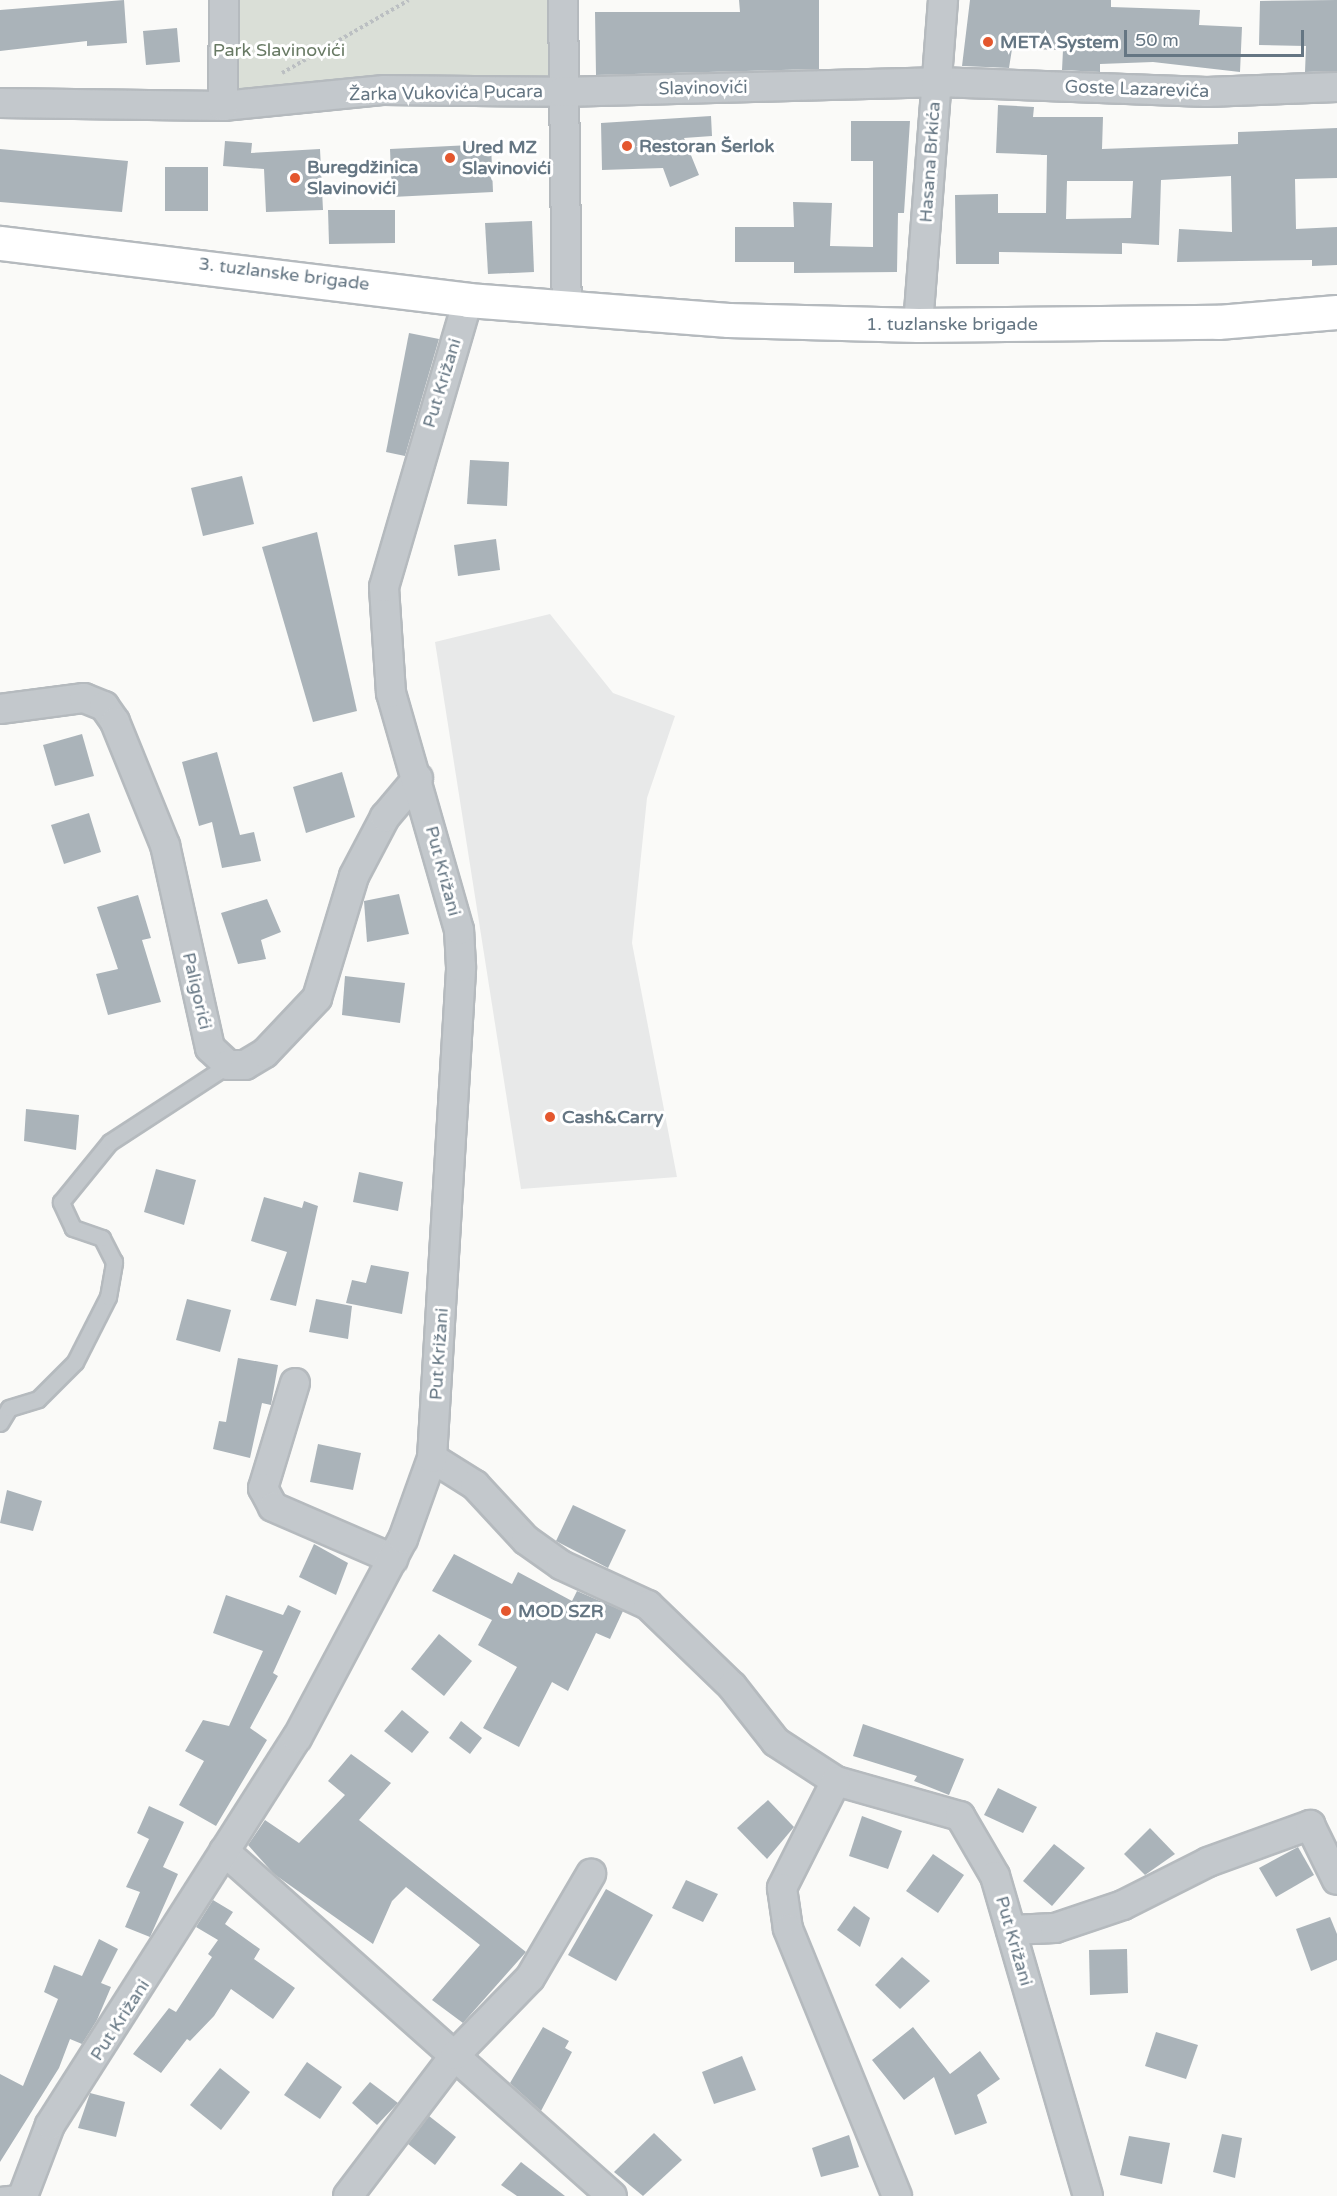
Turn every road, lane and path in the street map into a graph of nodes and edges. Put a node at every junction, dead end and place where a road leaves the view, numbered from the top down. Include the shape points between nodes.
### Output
1 (224, 0) edge
2 (409, 0) edge
3 (563, 0) edge
4 (943, 0) edge
5 (275, 76) dead end
6 (936, 82) junction
7 (1337, 87) edge
8 (561, 92) junction
9 (0, 103) edge
10 (223, 106) junction
11 (0, 243) edge
12 (468, 300) junction
13 (567, 309) junction
14 (1337, 312) edge
15 (918, 325) junction
16 (0, 709) edge
17 (418, 778) junction
18 (228, 1065) junction
19 (295, 1383) dead end
20 (0, 1423) edge
21 (432, 1458) junction
22 (393, 1559) junction
23 (836, 1781) junction
24 (224, 1851) junction
25 (591, 1874) dead end
26 (1337, 1880) edge
27 (1011, 1930) junction
28 (455, 2055) junction
29 (19, 2195) edge
30 (348, 2196) edge
31 (612, 2196) edge
32 (897, 2196) edge
33 (1088, 2196) edge

1 - 10 street
2 - 5 path
3 - 8 street
4 - 6 street, Hasana Brkića
6 - 7 street, Goste Lazarevića via 1207,92
6 - 8 street, Slavinovići
6 - 15 street, Hasana Brkića
8 - 10 street, Žarka Vukovića Pucara via 384,90
8 - 13 street
9 - 10 street, Žarka Vukovića Pucara
11 - 12 main road, 3. tuzlanske brigade
12 - 13 main road, 3. tuzlanske brigade
12 - 17 street, Put Križani via 384,587 391,693
13 - 15 main road, 1. tuzlanske brigade
14 - 15 main road, 1. tuzlanske brigade via 1218,322
16 - 18 street, Paligorići via 84,698 104,706 115,722 165,845 210,1048
17 - 18 street via 385,817 354,876 316,998 265,1053 245,1065
17 - 21 street, Put Križani via 459,930 461,967
18 - 20 lane via 110,1142 61,1203 73,1228 102,1238 114,1262 108,1297 75,1362 38,1399 9,1408
19 - 22 street via 263,1488 273,1507
21 - 22 street, Put Križani
21 - 23 street, Put Križani via 475,1485 526,1540 561,1565 648,1605 732,1686 776,1742
22 - 24 street, Put Križani via 297,1738
23 - 27 street, Put Križani via 960,1816 995,1876
23 - 32 street via 782,1888 788,1929
24 - 28 street
24 - 29 street, Put Križani via 50,2125
25 - 28 street via 530,1978
26 - 27 street via 1311,1825 1208,1862 1124,1905 1055,1928
27 - 33 street, Put Križani
28 - 30 street
28 - 31 street

